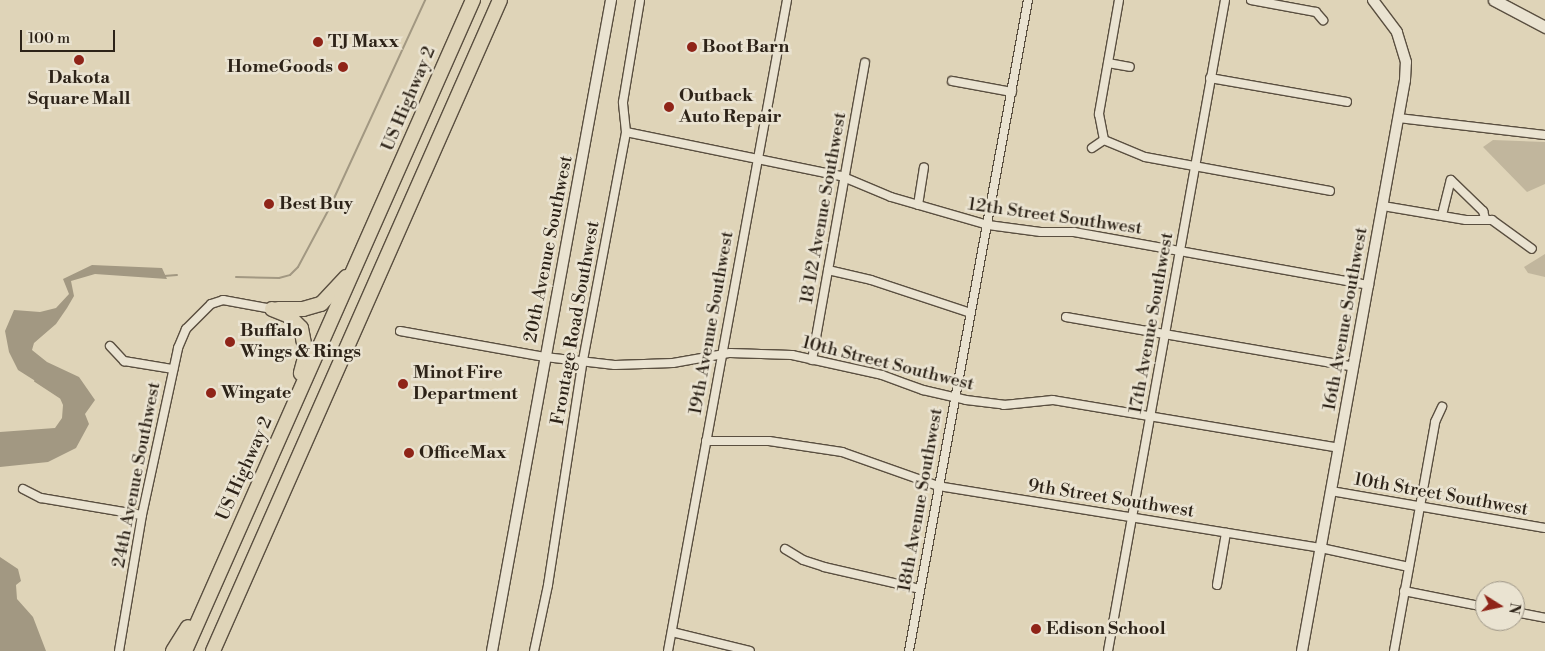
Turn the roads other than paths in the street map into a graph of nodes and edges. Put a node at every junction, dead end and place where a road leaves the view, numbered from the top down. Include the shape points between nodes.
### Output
1 (473, 0) edge
2 (500, 0) edge
3 (611, 0) edge
4 (640, 0) edge
5 (788, 0) edge
6 (1028, 0) edge
7 (1119, 0) edge
8 (1225, 0) edge
9 (1251, 0) edge
10 (1373, 0) edge
11 (1494, 0) edge
12 (1323, 20) dead end
13 (1545, 27) edge
14 (864, 63) dead end
15 (1108, 63) junction
16 (1130, 67) dead end
17 (1210, 78) junction
18 (952, 81) dead end
19 (1012, 92) junction
20 (1347, 102) dead end
21 (1398, 118) junction
22 (626, 132) junction
23 (1545, 135) edge
24 (1104, 140) junction
25 (1092, 148) dead end
26 (757, 157) junction
27 (1196, 165) junction
28 (924, 167) dead end
29 (844, 177) junction
30 (1330, 191) dead end
31 (918, 206) junction
32 (1383, 206) junction
33 (1442, 215) junction
34 (1485, 218) junction
35 (988, 225) junction
36 (1532, 249) dead end
37 (1180, 251) junction
38 (360, 258) junction
39 (828, 270) junction
40 (1369, 285) junction
41 (272, 308) junction
42 (971, 313) junction
43 (1066, 317) dead end
44 (400, 331) dead end
45 (1165, 334) junction
46 (110, 346) dead end
47 (722, 354) junction
48 (545, 357) junction
49 (582, 360) junction
50 (812, 360) junction
51 (1354, 367) junction
52 (173, 369) junction
53 (955, 398) junction
54 (1442, 407) dead end
55 (1150, 417) junction
56 (285, 425) junction
57 (706, 440) junction
58 (1339, 448) junction
59 (938, 486) junction
60 (24, 489) dead end
61 (1331, 490) junction
62 (1420, 506) junction
63 (142, 515) junction
64 (1132, 518) junction
65 (1545, 528) edge
66 (1226, 533) junction
67 (1321, 548) junction
68 (785, 549) dead end
69 (223, 565) junction
70 (1409, 567) junction
71 (1217, 585) dead end
72 (920, 589) junction
73 (1404, 591) junction
74 (1475, 604) edge
75 (1525, 614) edge
76 (1545, 618) edge
77 (672, 632) junction
78 (119, 651) edge
79 (173, 651) edge
80 (185, 651) edge
81 (213, 651) edge
82 (492, 651) edge
83 (534, 651) edge
84 (668, 651) edge
85 (750, 651) edge
86 (909, 651) edge
87 (1108, 651) edge
88 (1302, 651) edge
89 (1394, 651) edge

1 - 38 highway, US Highway 2
2 - 81 highway
3 - 48 street, 20th Avenue Southwest
4 - 22 street, Frontage Road Southwest via 623,102
5 - 26 street, 19th Avenue Southwest
6 - 19 street, 18th Avenue Southwest
7 - 15 street
8 - 17 street, 17th Avenue Southwest
9 - 12 street via 1316,12
10 - 21 street, 16th Avenue Southwest via 1397,32 1406,62
11 - 13 main road
14 - 29 street, 18 1/2 Avenue Southwest
15 - 16 street
15 - 24 street via 1099,114
17 - 20 street
17 - 27 street, 17th Avenue Southwest
18 - 19 street
19 - 35 street, 18th Avenue Southwest
21 - 23 street
21 - 32 street, 16th Avenue Southwest
22 - 26 street, 12th Street Southwest
22 - 49 street, Frontage Road Southwest
24 - 25 street
24 - 27 street via 1145,156
26 - 29 street, 12th Street Southwest
26 - 47 street, 19th Avenue Southwest
27 - 30 street
27 - 37 street, 17th Avenue Southwest
28 - 31 street
29 - 31 street, 12th Street Southwest
29 - 39 street, 18 1/2 Avenue Southwest
31 - 35 street, 12th Street Southwest
32 - 33 street
32 - 40 street, 16th Avenue Southwest
33 - 34 street via 1466,220
33 - 34 street via 1451,180 1484,211
34 - 36 street
35 - 37 street, 12th Street Southwest via 1041,232 1074,232
35 - 42 street, 18th Avenue Southwest
37 - 40 street, 12th Street Southwest
37 - 45 street, 17th Avenue Southwest
38 - 41 highway via 321,304 303,310
38 - 56 highway, US Highway 2
39 - 42 street via 871,280
39 - 50 street, 18 1/2 Avenue Southwest
40 - 51 street, 16th Avenue Southwest
41 - 52 street, 24th Avenue Southwest via 223,300 202,312 186,329
41 - 56 highway via 289,316 300,328 306,343 302,370
42 - 53 street, 18th Avenue Southwest
43 - 45 street
44 - 48 street, 10th Street Southwest
45 - 51 street
45 - 55 street, 17th Avenue Southwest
46 - 52 street via 124,361
47 - 49 street, 10th Street Southwest via 643,366
47 - 50 street, 10th Street Southwest via 754,353
47 - 57 street, 19th Avenue Southwest
48 - 49 street, 10th Street Southwest
48 - 82 street, 20th Avenue Southwest
49 - 83 street, Frontage Road Southwest via 548,585
50 - 53 street, 10th Street Southwest via 882,375
51 - 58 street, 16th Avenue Southwest
52 - 63 street, 24th Avenue Southwest
53 - 55 street, 10th Street Southwest via 1004,405 1053,400
53 - 59 street, 18th Avenue Southwest
54 - 62 street via 1435,422
55 - 58 street, 10th Street Southwest
55 - 64 street, 17th Avenue Southwest
56 - 69 highway, US Highway 2
57 - 59 street, 9th Street Southwest via 770,441 842,452
57 - 77 street, 19th Avenue Southwest
58 - 61 street, 16th Avenue Southwest
59 - 64 street, 9th Street Southwest
59 - 72 street, 18th Avenue Southwest
60 - 63 street via 41,498
61 - 62 street, 10th Street Southwest
61 - 67 street, 16th Avenue Southwest
62 - 65 street, 10th Street Southwest
62 - 70 street
63 - 78 street, 24th Avenue Southwest
64 - 66 street, 9th Street Southwest
64 - 87 street, 17th Avenue Southwest
66 - 67 street, 9th Street Southwest
66 - 71 street
67 - 70 street, 9th Street Southwest
67 - 88 street, 16th Avenue Southwest
68 - 72 street via 824,567
69 - 79 highway
69 - 80 highway, US Highway 2
70 - 73 street
72 - 86 street, 18th Avenue Southwest
73 - 74 street
73 - 89 street
75 - 76 street
77 - 84 street, 19th Avenue Southwest
77 - 85 street

